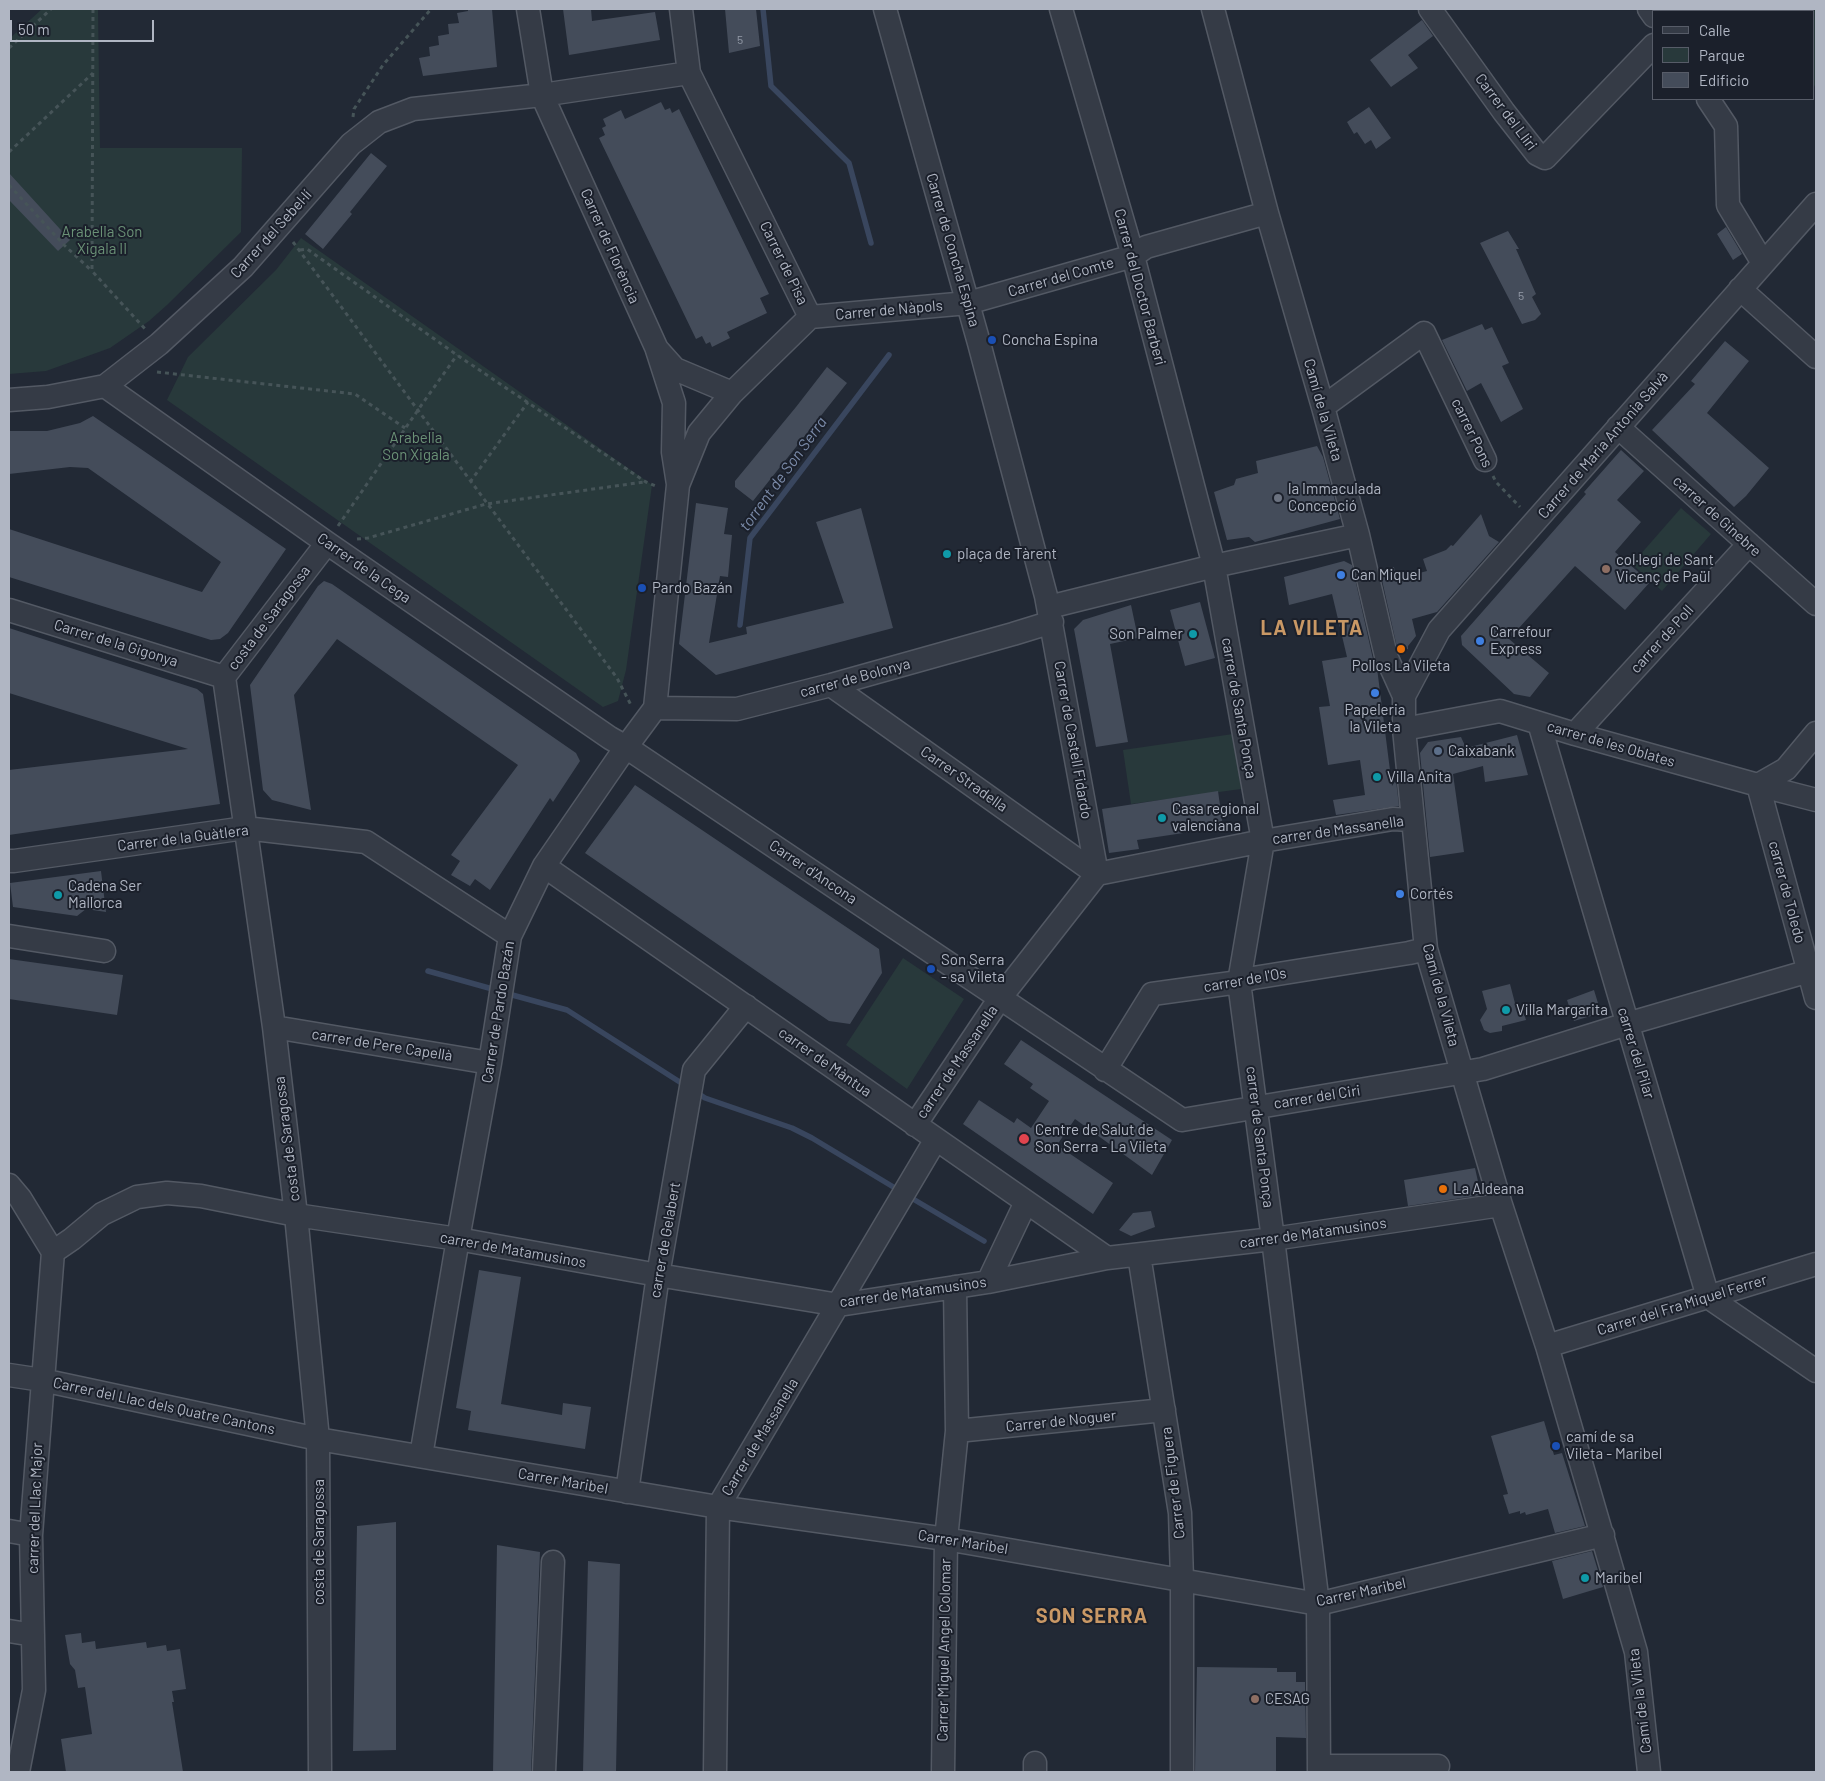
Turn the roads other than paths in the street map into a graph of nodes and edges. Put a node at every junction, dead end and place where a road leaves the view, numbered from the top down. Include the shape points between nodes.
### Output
1 (528, 9) edge
2 (680, 9) edge
3 (885, 9) edge
4 (1061, 9) edge
5 (1213, 9) edge
6 (1430, 9) edge
7 (1652, 47) edge
8 (689, 74) junction
9 (542, 94) junction
10 (1709, 100) edge
11 (1816, 204) edge
12 (1267, 213) junction
13 (1133, 256) junction
14 (1763, 263) junction
15 (1740, 289) junction
16 (968, 303) junction
17 (810, 317) junction
18 (656, 347) junction
19 (1816, 357) edge
20 (105, 386) junction
21 (732, 393) junction
22 (9, 400) edge
23 (1323, 407) junction
24 (1618, 427) junction
25 (1485, 460) road end
26 (678, 490) junction
27 (1358, 535) junction
28 (327, 543) junction
29 (1748, 544) junction
30 (1214, 566) junction
31 (1816, 604) edge
32 (9, 610) edge
33 (1050, 615) junction
34 (224, 677) junction
35 (831, 685) junction
36 (1404, 696) junction
37 (648, 717) junction
38 (1539, 723) junction
39 (1404, 729) junction
40 (1816, 733) edge
41 (1575, 734) junction
42 (626, 746) junction
43 (1758, 785) junction
44 (1816, 800) edge
45 (1412, 820) junction
46 (246, 828) junction
47 (1263, 841) junction
48 (9, 861) edge
49 (544, 866) junction
50 (1097, 874) junction
51 (9, 936) edge
52 (510, 936) junction
53 (1426, 949) junction
54 (104, 951) dead end
55 (1812, 970) edge
56 (1239, 982) junction
57 (1000, 998) junction
58 (1816, 998) edge
59 (746, 1006) junction
60 (1627, 1024) junction
61 (274, 1027) junction
62 (490, 1063) junction
63 (1105, 1070) junction
64 (1462, 1073) junction
65 (1256, 1107) junction
66 (915, 1125) junction
67 (936, 1139) junction
68 (9, 1185) edge
69 (1026, 1202) junction
70 (1501, 1205) junction
71 (296, 1215) junction
72 (458, 1240) junction
73 (1273, 1240) junction
74 (53, 1252) junction
75 (1139, 1255) junction
76 (1107, 1258) junction
77 (1816, 1264) edge
78 (658, 1276) junction
79 (988, 1282) junction
80 (955, 1287) junction
81 (1708, 1296) junction
82 (839, 1305) junction
83 (1547, 1346) junction
84 (1816, 1370) edge
85 (9, 1375) edge
86 (42, 1380) junction
87 (1164, 1410) junction
88 (957, 1431) junction
89 (318, 1439) junction
90 (421, 1456) junction
91 (627, 1492) junction
92 (718, 1507) junction
93 (9, 1531) edge
94 (1603, 1534) junction
95 (31, 1535) junction
96 (946, 1538) junction
97 (553, 1562) dead end
98 (1182, 1580) junction
99 (1318, 1604) junction
100 (9, 1631) edge
101 (33, 1635) junction
102 (1438, 1766) dead end
103 (1319, 1769) edge
104 (18, 1772) edge
105 (320, 1772) edge
106 (544, 1772) edge
107 (715, 1772) edge
108 (943, 1772) edge
109 (1182, 1772) edge
110 (1649, 1772) edge

1 - 9 street, Carrer de Florència
2 - 8 street, Carrer de Pisa
3 - 16 street, Carrer de Concha Espina
4 - 13 street, Carrer del Doctor Barberi
5 - 12 street, Camí de la Vileta
6 - 7 street, Carrer del Lliri via 1504,112 1537,154 1545,158
8 - 9 street, Carrer del Sebel·lí
8 - 17 street, Carrer de Pisa
9 - 18 street, Carrer de Florència
9 - 20 street, Carrer del Sebel·lí via 414,109 380,122 350,144 243,267 159,344
10 - 14 street via 1726,126 1728,205
11 - 14 street, Carrer de Maria Antonia Salvà
12 - 13 street, Carrer del Comte via 1146,247
12 - 23 street, Camí de la Vileta
13 - 16 street, Carrer del Comte
13 - 30 street, Carrer del Doctor Barberi
14 - 15 street, Carrer de Maria Antonia Salvà
15 - 19 street
15 - 24 street, Carrer de Maria Antonia Salvà
16 - 17 street, Carrer de Nàpols
16 - 33 street, Carrer de Concha Espina
17 - 21 street, Carrer de Pisa
18 - 21 street via 676,369
18 - 26 street, Carrer de Florència via 674,403 673,452
20 - 22 street, Carrer del Sebel·lí via 48,397
20 - 28 street, Carrer de la Cega
21 - 26 street, Carrer de Pisa via 699,434
23 - 25 street, carrer Pons via 1424,333
23 - 27 street, Camí de la Vileta
24 - 29 street, carrer de Ginebre
24 - 36 street, Carrer de Maria Antonia Salvà via 1439,630
26 - 37 street
27 - 30 street, carrer de Bolonya
27 - 36 street, Camí de la Vileta via 1386,656
28 - 34 street, costa de Saragossa
28 - 42 street, Carrer de la Cega
29 - 31 street, carrer de Ginebre
29 - 41 street, carrer de Poll
30 - 33 street, carrer de Bolonya
30 - 47 street, carrer de Santa Ponça
32 - 34 street, Carrer de la Gigonya
33 - 35 street, carrer de Bolonya via 1013,634
33 - 50 street, Carrer de Castell Fidardo
34 - 46 street, costa de Saragossa
35 - 37 street, carrer de Bolonya via 737,709
35 - 50 street, Carrer Stradella
36 - 39 street, Camí de la Vileta
37 - 42 street, Carrer de Pardo Bazán
38 - 39 street, carrer de les Oblates via 1500,711
38 - 41 street, carrer de les Oblates
38 - 60 street, carrer del Pilar
39 - 45 street, Camí de la Vileta
40 - 43 street via 1786,769
41 - 43 street, carrer de les Oblates
42 - 49 street, Carrer de Pardo Bazán
42 - 57 street, Carrer d'Ancona
43 - 44 street, carrer de les Oblates
43 - 55 street, carrer de Toledo
45 - 47 street, carrer de Massanella via 1393,820
45 - 53 street, Camí de la Vileta
46 - 48 street, Carrer de la Guàtlera
46 - 52 street, Carrer de la Guàtlera via 366,842
46 - 61 street, costa de Saragossa
47 - 50 street, carrer de Massanella
47 - 56 street, carrer de Santa Ponça
49 - 52 street, Carrer de Pardo Bazán
49 - 59 street, carrer de Màntua
50 - 57 street, carrer de Massanella
51 - 54 street
52 - 62 street, Carrer de Pardo Bazán
53 - 56 street, carrer de l'Os
53 - 64 street, Camí de la Vileta
55 - 58 street, carrer de Toledo
55 - 60 street, carrer del Ciri
56 - 63 street, carrer de l'Os via 1152,994
56 - 65 street, carrer de Santa Ponça
57 - 63 street, carrer del Ciri
57 - 66 street, carrer de Massanella
59 - 66 street, carrer de Màntua
59 - 78 street, carrer de Gelabert via 694,1070
60 - 64 street, carrer del Ciri
60 - 81 street, carrer del Pilar
61 - 62 street, carrer de Pere Capellà
61 - 71 street, costa de Saragossa
62 - 72 street, Carrer de Pardo Bazán
63 - 65 street, carrer del Ciri via 1182,1120
64 - 65 street, carrer del Ciri
64 - 70 street, Camí de la Vileta
65 - 73 street, carrer de Santa Ponça
66 - 67 street, carrer de Màntua
67 - 69 street, carrer de Màntua
67 - 82 street, Carrer de Massanella
68 - 74 street
69 - 76 street, carrer de Màntua
69 - 79 street
70 - 73 street, carrer de Matamusinos
70 - 83 street, Camí de la Vileta
71 - 72 street, carrer de Matamusinos
71 - 74 street, carrer de Matamusinos via 201,1196 167,1193 137,1197 102,1214
71 - 89 street, costa de Saragossa
72 - 78 street, carrer de Matamusinos
72 - 90 street, Carrer de Pardo Bazán
73 - 75 street, carrer de Matamusinos
73 - 99 street, carrer de Santa Ponça
74 - 86 street, carrer del Llac Major
75 - 76 street, carrer de Matamusinos
75 - 87 street, Carrer de Figuera
76 - 79 street, carrer de Matamusinos
77 - 81 street, Carrer del Fra Miquel Ferrer
78 - 82 street, carrer de Matamusinos
78 - 91 street, carrer de Gelabert
79 - 80 street, carrer de Matamusinos
80 - 82 street, carrer de Matamusinos
80 - 88 street, Carrer Miguel Angel Colomar
81 - 83 street, Carrer del Fra Miquel Ferrer
81 - 84 street
82 - 92 street, Carrer de Massanella
83 - 94 street, Camí de la Vileta
85 - 86 street, Carrer del Llac dels Quatre Cantons
86 - 89 street, Carrer del Llac dels Quatre Cantons
86 - 95 street, carrer del Llac Major
87 - 88 street, Carrer de Noguer
87 - 98 street, Carrer de Figuera via 1180,1513
88 - 96 street, Carrer Miguel Angel Colomar
89 - 90 street, Carrer Maribel
89 - 105 street, costa de Saragossa
90 - 91 street, Carrer Maribel
91 - 92 street, Carrer Maribel
92 - 96 street, Carrer Maribel
92 - 107 street, Carrer de Massanella
93 - 95 street
94 - 99 street, Carrer Maribel
94 - 110 street, Camí de la Vileta via 1636,1652
95 - 101 street, carrer del Llac Major
96 - 98 street, Carrer Maribel
96 - 108 street, Carrer Miguel Angel Colomar
97 - 106 street
98 - 99 street, Carrer Maribel
98 - 109 street, Carrer de Figuera
99 - 103 street, carrer de Santa Ponça
100 - 101 street
101 - 104 street, carrer del Llac Major via 34,1690
102 - 103 street

